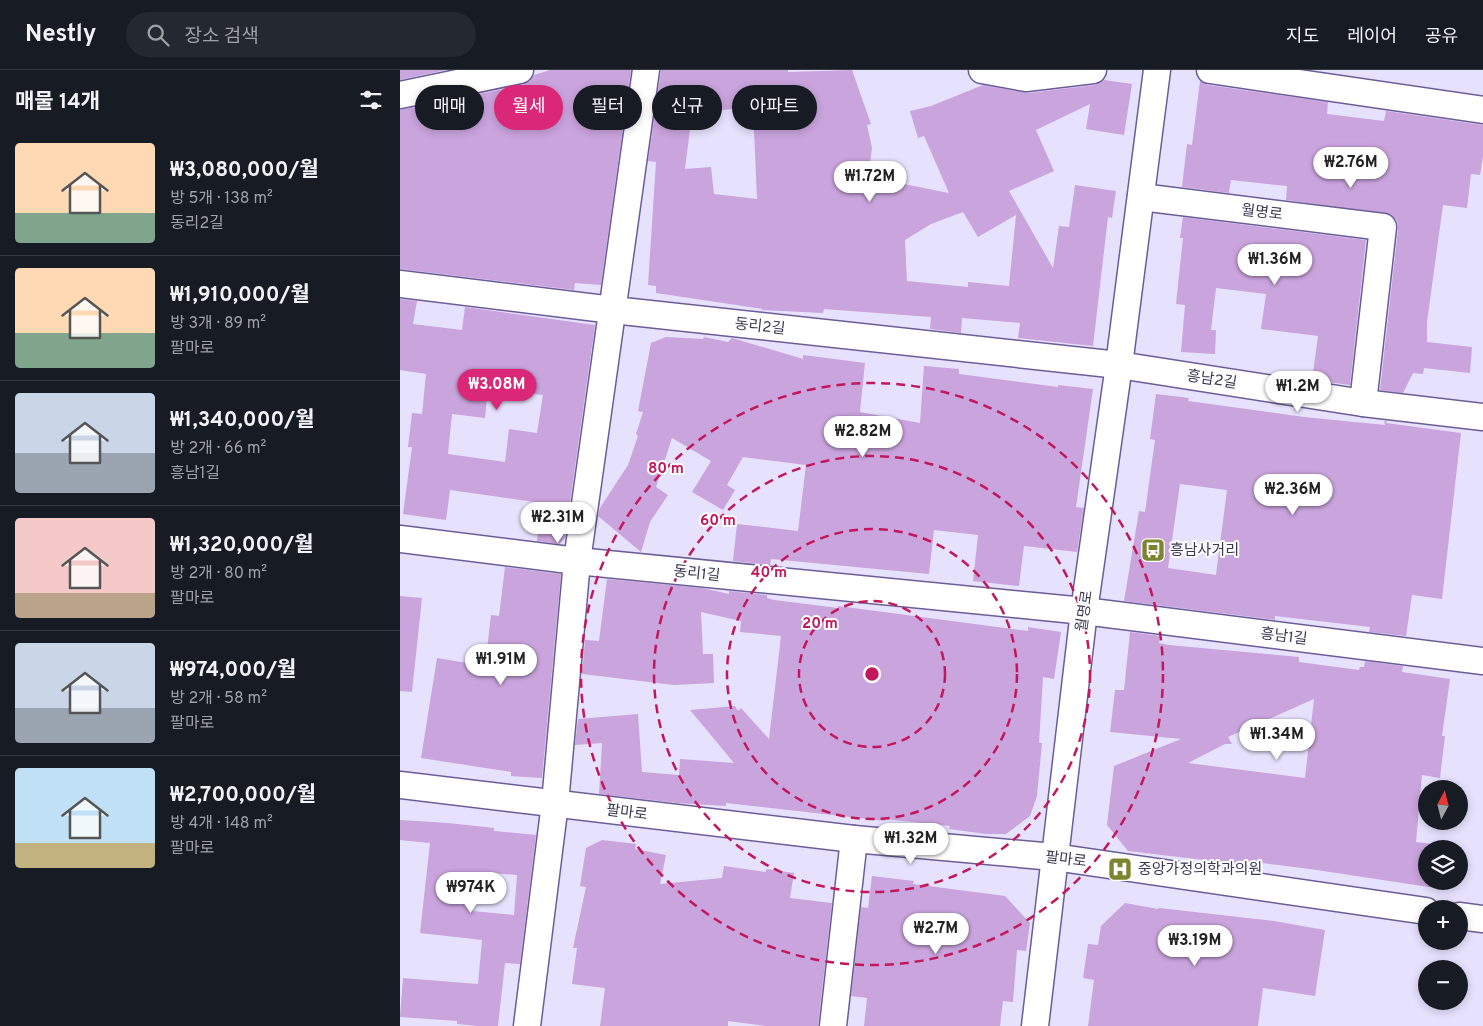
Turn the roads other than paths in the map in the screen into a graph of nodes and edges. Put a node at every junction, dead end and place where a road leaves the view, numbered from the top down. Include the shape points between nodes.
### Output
1 (520, 70) edge
2 (646, 70) edge
3 (982, 70) edge
4 (1093, 70) edge
5 (1157, 70) edge
6 (1210, 70) edge
7 (1363, 81) edge
8 (400, 95) edge
9 (1483, 110) edge
10 (1142, 197) junction
11 (400, 284) edge
12 (613, 310) junction
13 (1119, 365) junction
14 (1363, 402) junction
15 (1483, 418) edge
16 (400, 539) edge
17 (577, 561) junction
18 (1084, 610) junction
19 (1483, 661) edge
20 (400, 785) edge
21 (555, 803) junction
22 (854, 839) junction
23 (1054, 857) junction
24 (1418, 910) edge
25 (1468, 917) edge
26 (1483, 919) edge
27 (527, 1026) edge
28 (833, 1026) edge
29 (1035, 1026) edge

1 - 8 street
2 - 12 street
3 - 4 street via 1026,78
5 - 10 street, 월명로
6 - 7 street
7 - 9 street
10 - 13 street, 월명로
10 - 14 street, 월명로 via 1383,227
11 - 12 street, 동리2길
12 - 13 street, 동리2길
12 - 17 street
13 - 14 street, 흥남2길
13 - 18 street, 월명로
14 - 15 street, 흥남2길
16 - 17 street, 동리1길
17 - 18 street, 동리1길
17 - 21 street
18 - 19 street, 흥남1길
18 - 23 street, 월명로
20 - 21 street, 팔마로
21 - 22 street, 팔마로
21 - 27 street
22 - 23 street, 팔마로
22 - 28 street
23 - 24 street, 팔마로
23 - 29 street, 월명로
25 - 26 street

